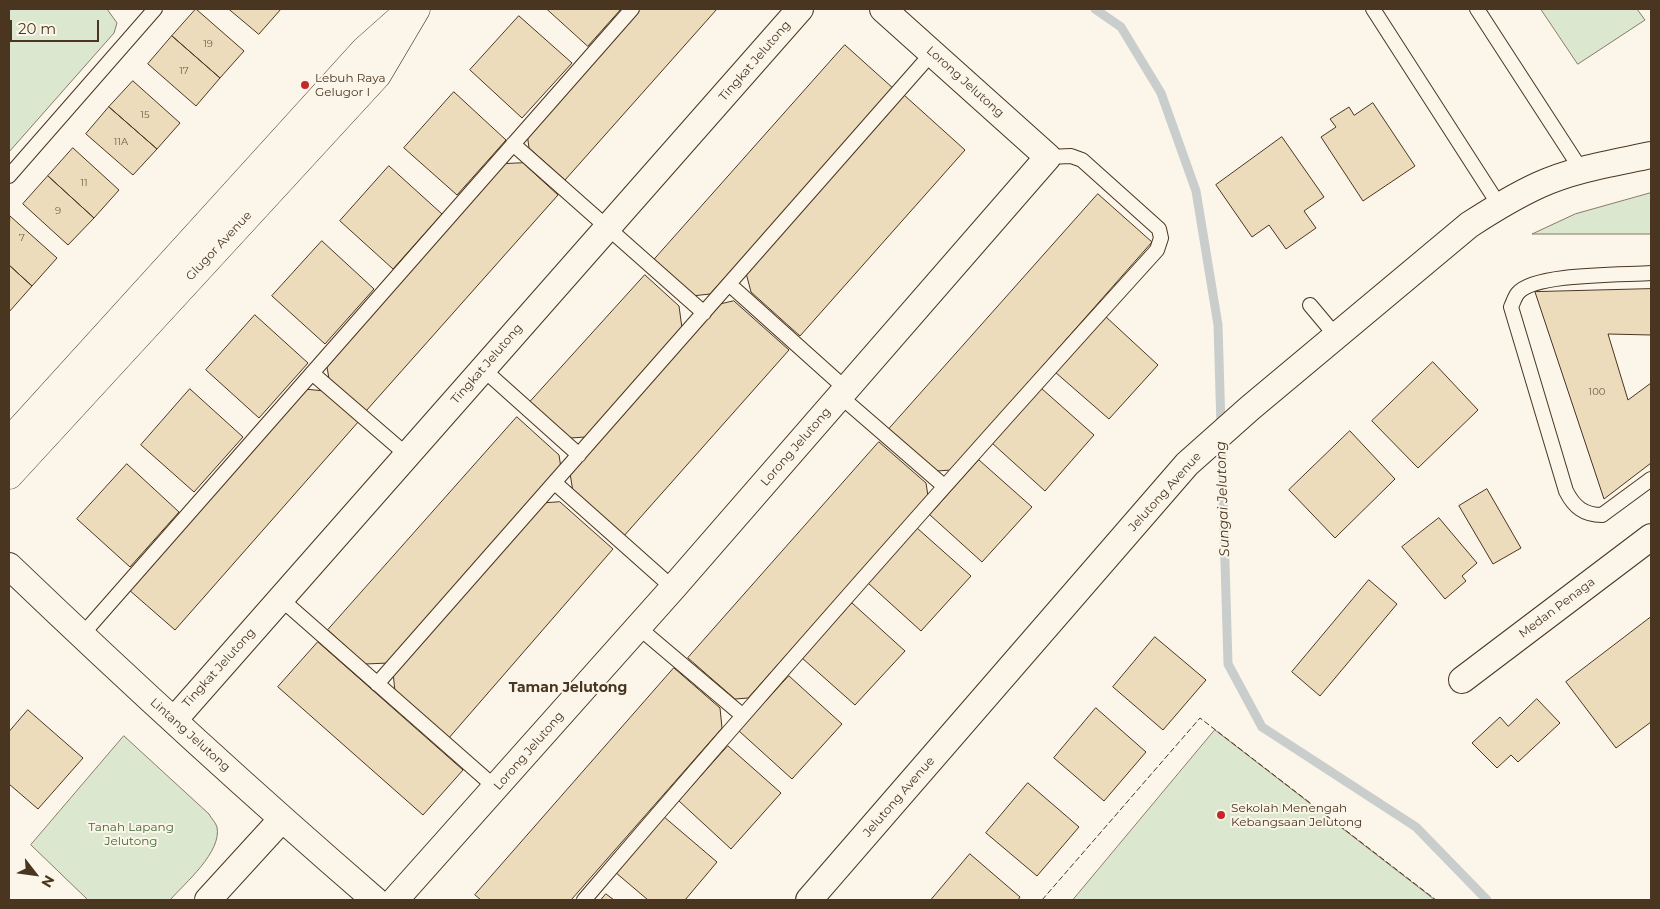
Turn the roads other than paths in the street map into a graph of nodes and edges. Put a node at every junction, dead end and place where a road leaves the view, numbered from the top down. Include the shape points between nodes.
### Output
1 (155, 9) edge
2 (411, 9) edge
3 (416, 9) edge
4 (632, 9) edge
5 (800, 9) edge
6 (883, 9) edge
7 (1373, 9) edge
8 (1477, 9) edge
9 (932, 53) junction
10 (513, 144) junction
11 (1651, 155) edge
12 (1048, 156) junction
13 (1582, 171) junction
14 (9, 176) edge
15 (1500, 205) junction
16 (608, 227) junction
17 (1651, 273) edge
18 (729, 284) junction
19 (166, 286) junction
20 (1310, 305) dead end
21 (704, 313) junction
22 (1336, 336) junction
23 (483, 369) junction
24 (312, 373) junction
25 (843, 392) junction
26 (9, 442) edge
27 (407, 455) junction
28 (578, 455) junction
29 (9, 475) edge
30 (1651, 479) edge
31 (555, 483) junction
32 (944, 486) junction
33 (1651, 537) edge
34 (9, 566) edge
35 (673, 588) junction
36 (280, 599) junction
37 (638, 627) junction
38 (82, 636) junction
39 (1462, 680) dead end
40 (377, 684) junction
41 (742, 715) junction
42 (174, 720) junction
43 (496, 788) junction
44 (282, 820) junction
45 (208, 900) edge
46 (375, 900) edge
47 (395, 900) edge
48 (584, 900) edge
49 (809, 900) edge

1 - 14 lane
2 - 19 street, Glugor Avenue via 365,50
3 - 19 street, Glugor Avenue via 377,75
4 - 10 lane
5 - 16 street, Tingkat Jelutong
6 - 9 street, Lorong Jelutong
7 - 15 lane
8 - 13 lane
9 - 12 street, Lorong Jelutong
9 - 18 lane
10 - 16 lane
10 - 24 lane
11 - 13 street, Jelutong Avenue
12 - 25 street, Lorong Jelutong
12 - 32 lane via 1071,156 1082,160 1159,229 1161,238 1157,250
13 - 15 street, Jelutong Avenue via 1540,184
15 - 22 street, Jelutong Avenue via 1469,225
16 - 21 lane
16 - 23 street, Tingkat Jelutong
17 - 30 lane via 1559,278 1528,285 1517,293 1511,307 1572,504 1593,515 1602,515
18 - 21 lane
18 - 25 lane
19 - 26 street, Glugor Avenue
19 - 29 street, Glugor Avenue
20 - 22 lane
21 - 28 lane
22 - 49 street, Jelutong Avenue via 1187,464
23 - 27 street, Tingkat Jelutong
23 - 28 lane
24 - 27 lane
24 - 38 lane
25 - 32 lane
25 - 35 street, Lorong Jelutong
27 - 36 street, Tingkat Jelutong
28 - 31 lane
31 - 35 lane
31 - 40 lane
32 - 41 lane
33 - 39 street, Medan Penaga
34 - 38 street, Lintang Jelutong
35 - 37 street, Lorong Jelutong
36 - 40 lane
36 - 42 street, Tingkat Jelutong
37 - 41 lane
37 - 43 street, Lorong Jelutong
38 - 42 street, Lintang Jelutong
40 - 43 lane
41 - 48 lane
42 - 44 street, Lintang Jelutong
43 - 47 street, Lorong Jelutong
44 - 45 street
44 - 46 street, Lintang Jelutong

